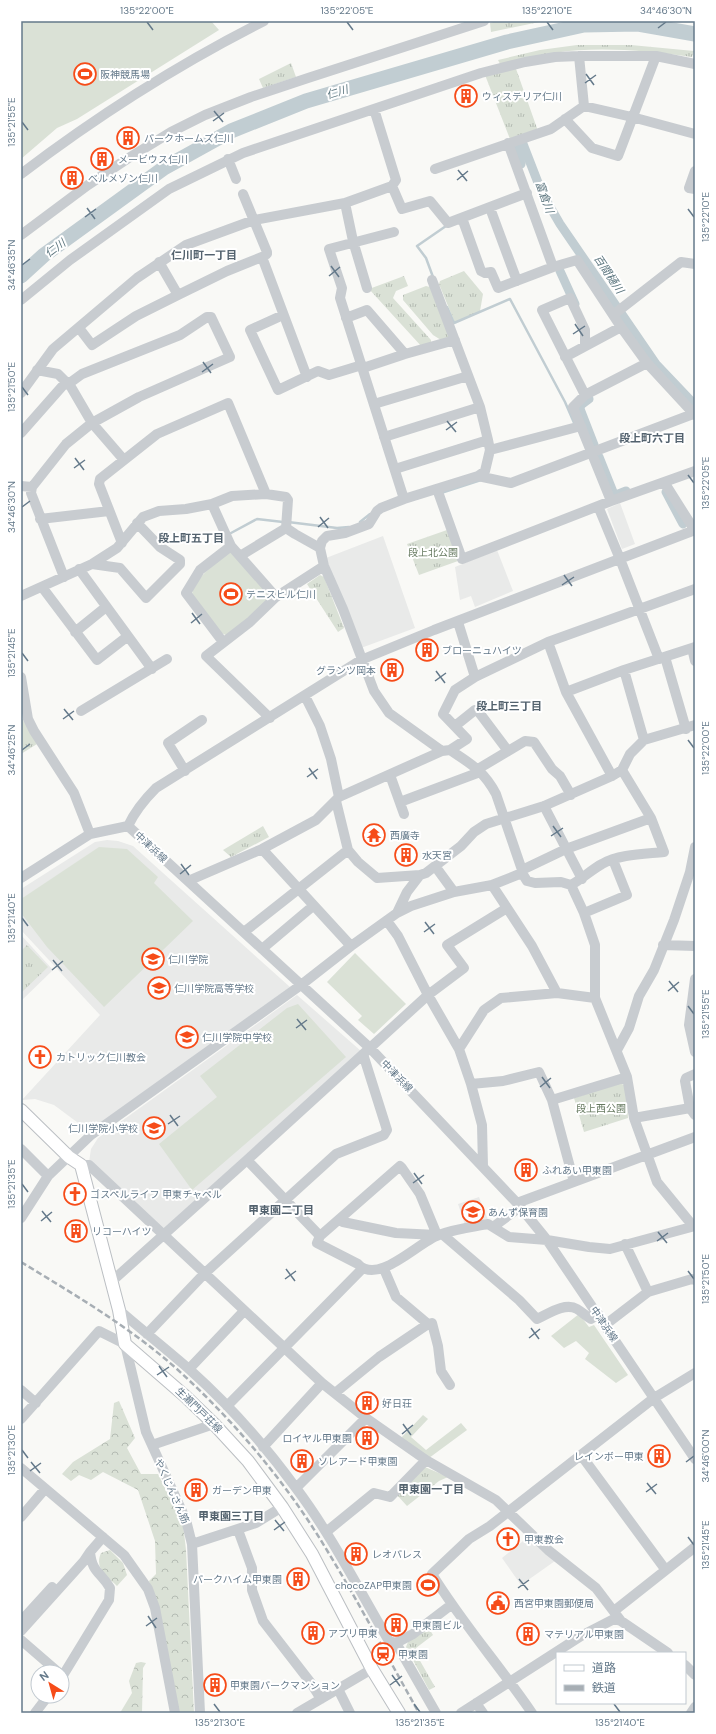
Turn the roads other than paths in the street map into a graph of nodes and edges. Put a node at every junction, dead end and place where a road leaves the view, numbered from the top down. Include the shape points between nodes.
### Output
1 (264, 21) edge
2 (484, 21) edge
3 (579, 56) junction
4 (656, 56) junction
5 (695, 64) edge
6 (584, 106) junction
7 (374, 109) junction
8 (632, 117) junction
9 (565, 119) junction
10 (695, 134) edge
11 (508, 143) junction
12 (228, 159) junction
13 (435, 169) dead end
14 (695, 171) edge
15 (21, 174) edge
16 (236, 178) dead end
17 (392, 186) junction
18 (695, 190) edge
19 (527, 193) junction
20 (243, 194) dead end
21 (345, 203) junction
22 (490, 208) junction
23 (462, 218) junction
24 (254, 220) junction
25 (394, 232) dead end
26 (21, 235) edge
27 (353, 241) junction
28 (262, 257) junction
29 (159, 262) junction
30 (695, 264) edge
31 (554, 267) junction
32 (432, 280) dead end
33 (517, 281) junction
34 (366, 288) dead end
35 (178, 295) junction
36 (21, 300) edge
37 (283, 315) junction
38 (613, 315) junction
39 (346, 318) junction
40 (621, 327) junction
41 (79, 328) junction
42 (455, 340) junction
43 (585, 346) junction
44 (405, 354) junction
45 (565, 357) junction
46 (647, 363) junction
47 (362, 367) junction
48 (37, 370) junction
49 (468, 376) junction
50 (307, 377) junction
51 (66, 382) junction
52 (21, 393) edge
53 (585, 394) junction
54 (374, 404) junction
55 (480, 407) junction
56 (694, 415) edge
57 (92, 423) junction
58 (581, 426) junction
59 (21, 433) edge
60 (384, 437) junction
61 (489, 445) junction
62 (592, 452) junction
63 (124, 460) junction
64 (395, 469) junction
65 (695, 471) edge
66 (478, 476) junction
67 (664, 482) junction
68 (21, 486) edge
69 (32, 487) junction
70 (437, 489) junction
71 (266, 494) junction
72 (404, 499) junction
73 (611, 501) junction
74 (212, 504) junction
75 (598, 506) junction
76 (109, 511) junction
77 (40, 519) junction
78 (137, 523) junction
79 (286, 528) junction
80 (695, 530) edge
81 (122, 543) junction
82 (231, 546) junction
83 (320, 548) junction
84 (240, 556) junction
85 (620, 558) junction
86 (92, 564) junction
87 (324, 566) junction
88 (79, 569) junction
89 (64, 577) junction
90 (42, 587) junction
91 (695, 589) edge
92 (21, 596) edge
93 (276, 597) junction
94 (106, 607) junction
95 (639, 608) junction
96 (458, 622) junction
97 (75, 632) junction
98 (128, 636) junction
99 (223, 642) junction
100 (548, 642) junction
101 (694, 647) edge
102 (662, 658) junction
103 (167, 659) dead end
104 (361, 660) junction
105 (695, 661) edge
106 (152, 669) junction
107 (624, 670) junction
108 (21, 677) edge
109 (475, 677) junction
110 (566, 692) junction
111 (305, 696) junction
112 (81, 710) dead end
113 (24, 714) edge
114 (270, 718) junction
115 (202, 720) dead end
116 (455, 726) junction
117 (690, 727) edge
118 (644, 740) junction
119 (446, 750) junction
120 (508, 751) junction
121 (185, 770) junction
122 (479, 770) junction
123 (622, 770) junction
124 (390, 774) junction
125 (612, 776) junction
126 (571, 795) junction
127 (338, 799) junction
128 (400, 802) junction
129 (544, 806) junction
130 (404, 814) dead end
131 (651, 818) junction
132 (505, 819) junction
133 (128, 826) junction
134 (90, 834) junction
135 (695, 847) edge
136 (262, 849) junction
137 (566, 849) junction
138 (348, 850) junction
139 (613, 860) junction
140 (436, 866) junction
141 (522, 872) junction
142 (23, 873) edge
143 (420, 875) junction
144 (582, 879) junction
145 (188, 881) junction
146 (492, 885) junction
147 (571, 885) junction
148 (298, 888) junction
149 (454, 892) junction
150 (313, 906) junction
151 (507, 908) junction
152 (397, 912) junction
153 (584, 913) junction
154 (387, 921) junction
155 (244, 932) junction
156 (663, 945) junction
157 (351, 946) junction
158 (695, 946) edge
159 (262, 949) junction
160 (695, 979) edge
161 (301, 985) junction
162 (557, 993) junction
163 (428, 995) junction
164 (595, 998) junction
165 (458, 1049) junction
166 (617, 1050) junction
167 (367, 1051) junction
168 (695, 1052) edge
169 (695, 1074) edge
170 (627, 1077) junction
171 (472, 1084) junction
172 (552, 1100) junction
173 (21, 1110) edge
174 (692, 1111) edge
175 (634, 1118) junction
176 (695, 1137) edge
177 (21, 1149) edge
178 (647, 1154) junction
179 (69, 1157) junction
180 (247, 1160) junction
181 (81, 1165) junction
182 (483, 1166) junction
183 (48, 1176) junction
184 (574, 1182) junction
185 (285, 1201) junction
186 (519, 1205) junction
187 (21, 1218) edge
188 (340, 1220) junction
189 (694, 1226) edge
190 (493, 1227) junction
191 (440, 1234) junction
192 (163, 1235) junction
193 (320, 1236) junction
194 (547, 1240) junction
195 (625, 1244) junction
196 (362, 1269) junction
197 (384, 1269) junction
198 (204, 1274) junction
199 (695, 1280) edge
200 (110, 1282) junction
201 (648, 1292) junction
202 (119, 1310) junction
203 (244, 1311) junction
204 (598, 1314) junction
205 (428, 1324) junction
206 (605, 1325) junction
207 (147, 1334) junction
208 (125, 1344) junction
209 (283, 1347) junction
210 (189, 1369) junction
211 (695, 1373) edge
212 (322, 1383) junction
213 (450, 1385) dead end
214 (21, 1390) edge
215 (335, 1393) junction
216 (654, 1398) junction
217 (36, 1403) junction
218 (227, 1406) junction
219 (366, 1418) junction
220 (21, 1419) edge
221 (214, 1424) junction
222 (152, 1445) junction
223 (263, 1447) junction
224 (581, 1455) junction
225 (695, 1459) edge
226 (426, 1460) junction
227 (21, 1468) edge
228 (296, 1488) junction
229 (46, 1489) junction
230 (282, 1507) junction
231 (508, 1511) junction
232 (21, 1517) edge
233 (238, 1530) junction
234 (326, 1532) junction
235 (103, 1537) junction
236 (192, 1544) junction
237 (695, 1547) edge
238 (90, 1552) junction
239 (665, 1569) junction
240 (451, 1605) junction
241 (614, 1611) junction
242 (21, 1621) edge
243 (621, 1621) junction
244 (21, 1631) edge
245 (21, 1640) edge
246 (396, 1643) junction
247 (21, 1649) edge
248 (556, 1652) edge
249 (557, 1652) edge
250 (667, 1652) edge
251 (39, 1664) edge
252 (48, 1664) edge
253 (68, 1664) edge
254 (686, 1666) edge
255 (372, 1669) junction
256 (695, 1675) edge
257 (511, 1682) junction
258 (338, 1689) junction
259 (321, 1699) junction
260 (42, 1704) edge
261 (476, 1704) junction
262 (695, 1708) edge
263 (35, 1713) edge
264 (175, 1713) edge
265 (200, 1713) edge
266 (297, 1713) edge
267 (350, 1713) edge
268 (399, 1713) edge
269 (436, 1713) edge
270 (461, 1713) edge
271 (483, 1713) edge
272 (532, 1713) edge
273 (691, 1713) edge

1 - 15 street via 221,43 157,82 63,142
2 - 26 street via 288,84 205,115 126,159
3 - 4 street
3 - 6 street
3 - 7 street via 525,62 484,72
4 - 5 street
4 - 8 street
6 - 8 street
6 - 9 street
7 - 12 street
7 - 17 street via 396,180
8 - 9 street via 618,156 592,148
8 - 10 street
9 - 11 street via 551,129
11 - 13 street
11 - 19 street
12 - 16 street
12 - 36 street via 169,189 70,260
14 - 18 street via 689,188
17 - 21 street
17 - 23 street via 402,209 430,201 448,223
19 - 22 street
19 - 31 street
20 - 24 street
21 - 24 street
21 - 27 street
22 - 23 street
22 - 33 street
23 - 33 street via 481,271 491,272 498,288
24 - 28 street via 268,252
24 - 29 street via 186,245
25 - 27 street
27 - 34 street
27 - 39 street via 329,249 342,288 340,298
28 - 35 street
28 - 37 street
29 - 35 street
29 - 41 street
30 - 38 street via 681,262
31 - 33 street
31 - 38 street via 577,260
32 - 42 street
35 - 41 street via 136,316 92,345
37 - 50 street
37 - 50 street via 250,330 278,390
38 - 40 street
39 - 44 street via 367,310
39 - 47 street
40 - 43 street
40 - 46 street
41 - 48 street via 53,349
42 - 44 street
42 - 49 street
43 - 45 street
43 - 45 street via 585,330 570,298 542,310
44 - 47 street
45 - 53 street
46 - 53 street
46 - 56 street
47 - 50 street via 328,374 318,371
47 - 54 street
48 - 51 street via 58,374
48 - 52 street
49 - 54 street
49 - 55 street
51 - 57 street
51 - 57 street via 180,335 207,317 211,317 230,357 139,397
51 - 59 street
53 - 58 street via 574,408
54 - 60 street
55 - 60 street
55 - 61 street
56 - 62 street
57 - 63 street
57 - 69 street via 66,444
58 - 61 street
58 - 62 street
60 - 64 street
61 - 64 street
61 - 66 street via 485,471
62 - 66 street via 511,483
62 - 73 street
63 - 71 street via 157,434 228,403
63 - 76 street via 100,479 99,484
64 - 72 street
65 - 67 street
66 - 70 street
67 - 73 street
67 - 80 street
68 - 69 street
69 - 77 street via 30,493
70 - 72 street
70 - 75 street via 462,559
71 - 74 street via 232,496
71 - 79 street via 286,497 288,500
72 - 83 street via 381,508 369,524 345,534 327,536
73 - 75 street
74 - 78 street via 159,511 143,517
74 - 82 street
75 - 85 street
76 - 77 street
76 - 81 street
77 - 89 street
78 - 81 street
78 - 86 street via 160,547 180,560 180,564 146,598 120,568
79 - 83 street
79 - 84 street
80 - 85 street
81 - 86 street
82 - 84 street
82 - 99 street via 200,570 186,594
83 - 87 street
84 - 93 street
85 - 95 street
85 - 96 street
86 - 88 street
87 - 93 street
87 - 104 street
88 - 89 street
88 - 94 street
89 - 90 street
90 - 92 street
90 - 97 street
91 - 95 street
93 - 99 street via 250,622
94 - 97 street
94 - 98 street
95 - 100 street
95 - 102 street
96 - 104 street
96 - 109 street
97 - 98 street via 96,660
98 - 106 street
99 - 114 street via 206,656
100 - 109 street
100 - 110 street
101 - 102 street
101 - 105 street
102 - 107 street
102 - 117 street
103 - 106 street
104 - 111 street
104 - 119 street via 374,691 389,713
106 - 112 street
107 - 110 street
107 - 118 street
108 - 113 street
109 - 116 street via 455,690 442,714
110 - 125 street
111 - 114 street
111 - 127 street via 320,726 331,759
113 - 134 street via 74,793
114 - 121 street
115 - 121 street via 168,743
116 - 119 street via 467,739
116 - 120 street via 476,710
117 - 118 street
118 - 123 street via 630,754
119 - 122 street
119 - 124 street
120 - 122 street
120 - 126 street via 525,740 534,742
121 - 133 street via 156,788 134,812
122 - 128 street
122 - 132 street via 490,782
123 - 125 street
123 - 131 street
124 - 127 street
124 - 128 street
125 - 126 street
126 - 129 street
127 - 136 street via 316,820
127 - 138 street
128 - 130 street
129 - 132 street
129 - 137 street
131 - 137 street
131 - 139 street via 664,852
132 - 140 street via 486,824 474,832
132 - 141 street
133 - 134 street, 中津浜線
133 - 145 street, 中津浜線
134 - 142 street, 中津浜線
135 - 156 street via 683,896
136 - 145 street
136 - 148 street
137 - 141 street
137 - 144 street
138 - 143 street via 377,878
138 - 148 street
139 - 144 street via 603,863
139 - 153 street via 627,896
140 - 143 street
140 - 149 street
141 - 146 street
141 - 147 street via 527,881 562,882
143 - 152 street via 407,892
144 - 147 street
145 - 155 street, 中津浜線
146 - 149 street
146 - 151 street
147 - 153 street
148 - 150 street
148 - 155 street
149 - 152 street
150 - 157 street
150 - 159 street
151 - 162 street via 532,946
151 - 163 street via 447,945 464,968
152 - 154 street
153 - 164 street via 595,945
154 - 157 street
154 - 163 street via 398,936
155 - 159 street, 中津浜線
156 - 158 street
156 - 166 street via 654,970 639,996 629,1028
157 - 161 street
159 - 161 street, 中津浜線
160 - 168 street via 689,1025
161 - 167 street, 中津浜線
161 - 179 street via 91,1135
162 - 164 street
162 - 165 street via 501,998 484,1010
163 - 165 street
163 - 167 street
164 - 166 street
165 - 171 street
166 - 170 street
167 - 180 street
167 - 182 street, 中津浜線
167 - 185 street via 387,1130 384,1135 336,1154
169 - 174 street via 685,1081
170 - 172 street
170 - 175 street
171 - 172 street via 503,1081 539,1072
171 - 182 street via 482,1125
172 - 184 street
173 - 179 main road
174 - 175 street
175 - 178 street
176 - 178 street
177 - 183 street
178 - 184 street
178 - 189 street via 657,1182
179 - 181 main road
179 - 183 street
180 - 185 street
180 - 192 street
181 - 192 street via 89,1165
181 - 200 main road
182 - 186 street, 中津浜線
183 - 187 street
184 - 186 street
185 - 193 street
185 - 198 street
186 - 190 street
186 - 194 street, 中津浜線
188 - 191 street via 396,1233
188 - 191 street via 400,1166 420,1194
188 - 193 street
189 - 195 street
190 - 191 street via 488,1224
190 - 194 street via 510,1237
191 - 197 street
191 - 204 street via 519,1300 537,1320 557,1309 572,1307 591,1319
192 - 198 street
192 - 200 street
193 - 196 street via 317,1243 358,1264
194 - 195 street via 610,1249
194 - 204 street, 中津浜線
195 - 201 street
196 - 197 street
196 - 209 street
197 - 205 street via 396,1297
198 - 203 street
198 - 207 street
199 - 201 street
200 - 202 main road
201 - 206 street
202 - 207 street
202 - 208 main road
203 - 209 street
203 - 210 street
204 - 206 street, 中津浜線
205 - 213 street via 432,1323 441,1371
205 - 215 street via 379,1357
206 - 216 street, 中津浜線
207 - 210 street
208 - 217 street via 99,1331
208 - 221 main road, 生瀬門戸荘線
208 - 222 street, やくじんさん筋 via 146,1432
209 - 212 street
209 - 218 street
210 - 218 street
211 - 216 street
212 - 215 street
212 - 223 street
214 - 217 street
215 - 219 street
216 - 224 street
216 - 225 street, 中津浜線
217 - 220 street
218 - 223 street
219 - 226 street
219 - 228 street
221 - 222 street
221 - 230 main road, 生瀬門戸荘線 via 248,1461
222 - 236 street, やくじんさん筋 via 186,1520
223 - 228 street
224 - 231 street
224 - 239 street
226 - 231 street via 482,1490
226 - 234 street via 390,1497 374,1493
227 - 229 street
228 - 234 street
229 - 232 street
229 - 235 street
230 - 233 street via 256,1523
230 - 255 main road, 生瀬門戸荘線 via 332,1589
231 - 240 street via 468,1539 432,1574
231 - 241 street via 548,1550 596,1588
233 - 236 street
233 - 259 street via 252,1568 252,1590 263,1621
234 - 246 street via 389,1641
235 - 238 street
235 - 264 street via 124,1555 148,1589 155,1608
236 - 265 street, やくじんさん筋
237 - 239 street
238 - 242 street via 79,1557
238 - 244 street
238 - 253 street via 92,1567 110,1588 110,1600
239 - 241 street
240 - 246 street via 413,1634
240 - 257 street
241 - 243 street
243 - 249 street via 614,1619
243 - 250 street
245 - 252 street
246 - 269 street
247 - 251 street
248 - 257 street
254 - 256 street
255 - 258 street
255 - 268 main road, 生瀬門戸荘線
257 - 261 street
257 - 272 street
258 - 259 street
258 - 267 street
259 - 266 street
260 - 263 street
261 - 270 street
261 - 271 street
262 - 273 street

